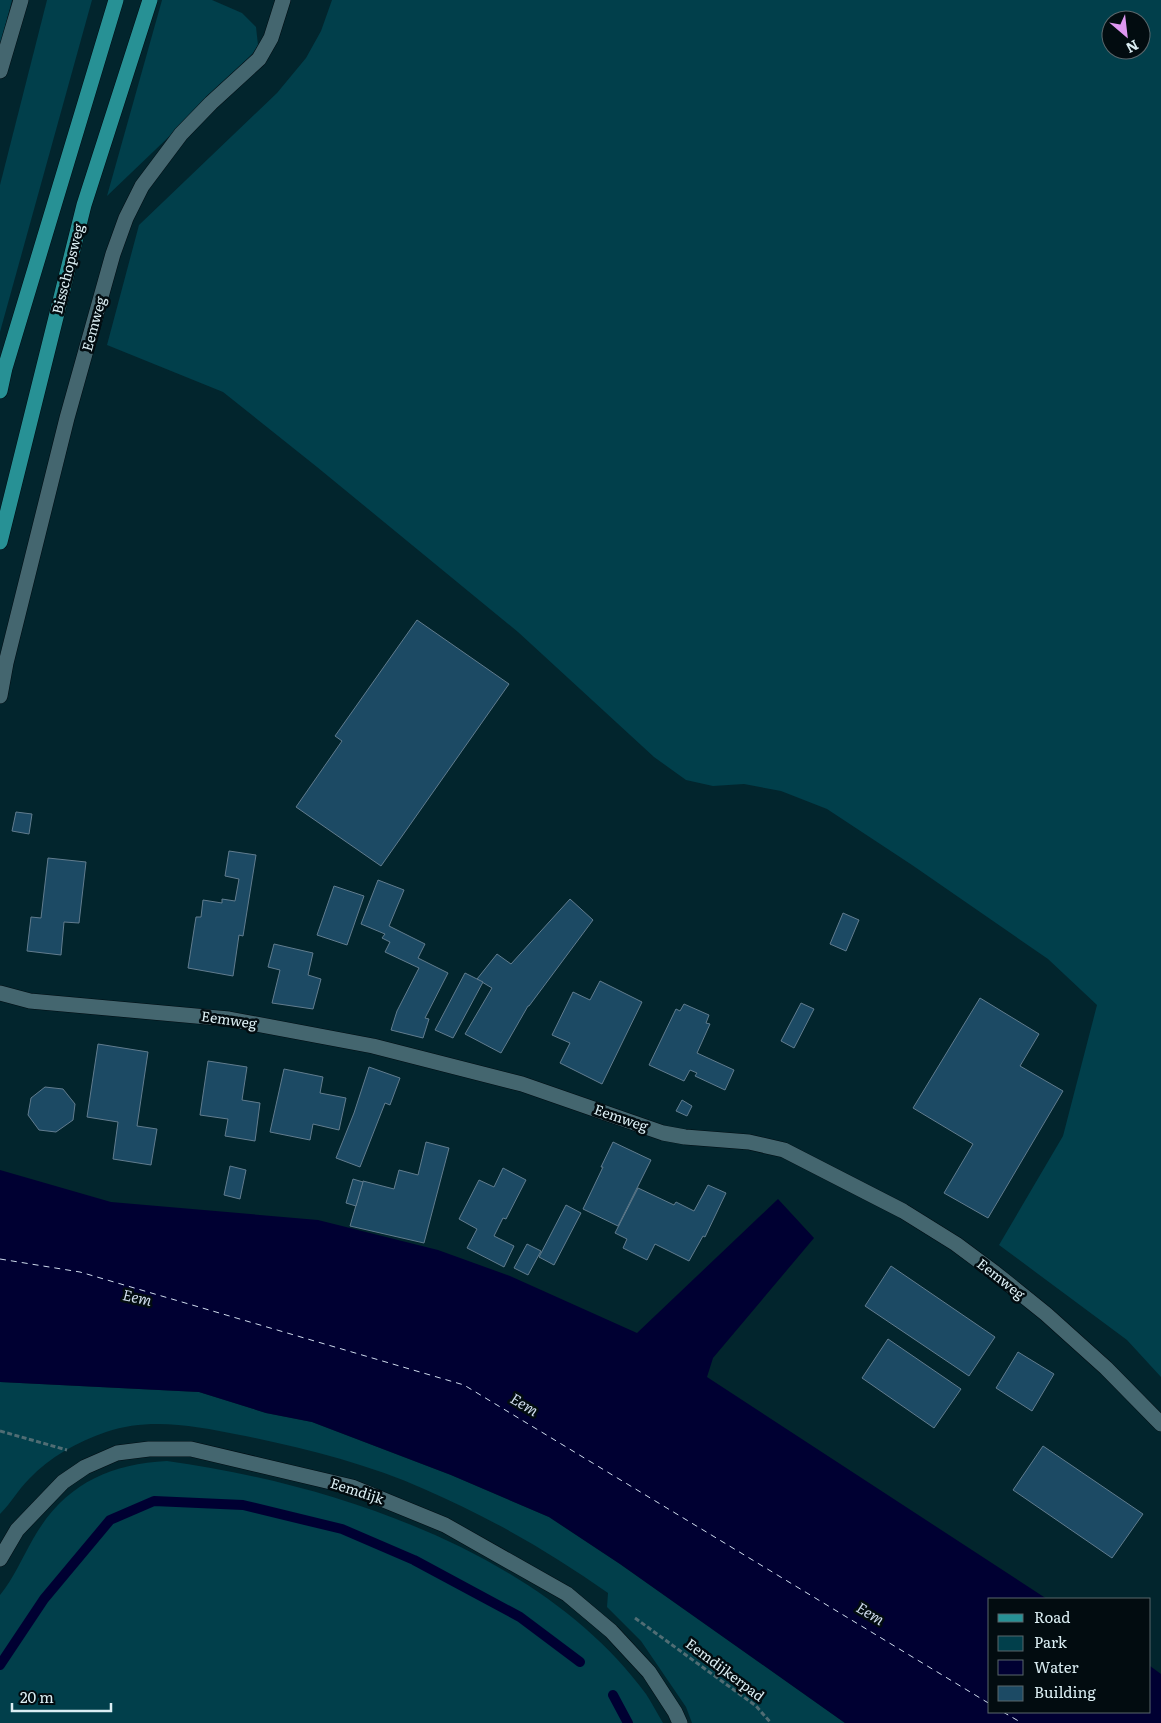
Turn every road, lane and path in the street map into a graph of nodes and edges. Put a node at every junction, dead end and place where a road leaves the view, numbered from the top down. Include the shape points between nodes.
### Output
1 (21, 0) edge
2 (116, 0) edge
3 (150, 0) edge
4 (283, 0) edge
5 (0, 71) edge
6 (0, 391) edge
7 (0, 542) edge
8 (0, 696) edge
9 (0, 993) edge
10 (1161, 1424) edge
11 (0, 1431) edge
12 (72, 1452) dead end
13 (0, 1559) edge
14 (663, 1638) dead end
15 (680, 1723) edge
16 (771, 1723) edge

1 - 5 street
2 - 6 main road
3 - 7 main road, Bisschopsweg via 84,205
4 - 8 street, Eemweg via 271,38 259,59 181,134 142,186 126,218 67,418
9 - 10 street, Eemweg via 30,1001 229,1019 372,1046 522,1084 663,1133 749,1142 784,1150 903,1210 956,1244 1046,1314
11 - 12 path
13 - 15 street, Eemdijk via 17,1530 56,1489 85,1467 117,1453 191,1449 352,1487 445,1524 567,1594 611,1631 649,1672
14 - 16 path, Eemdijkerpad via 756,1706

